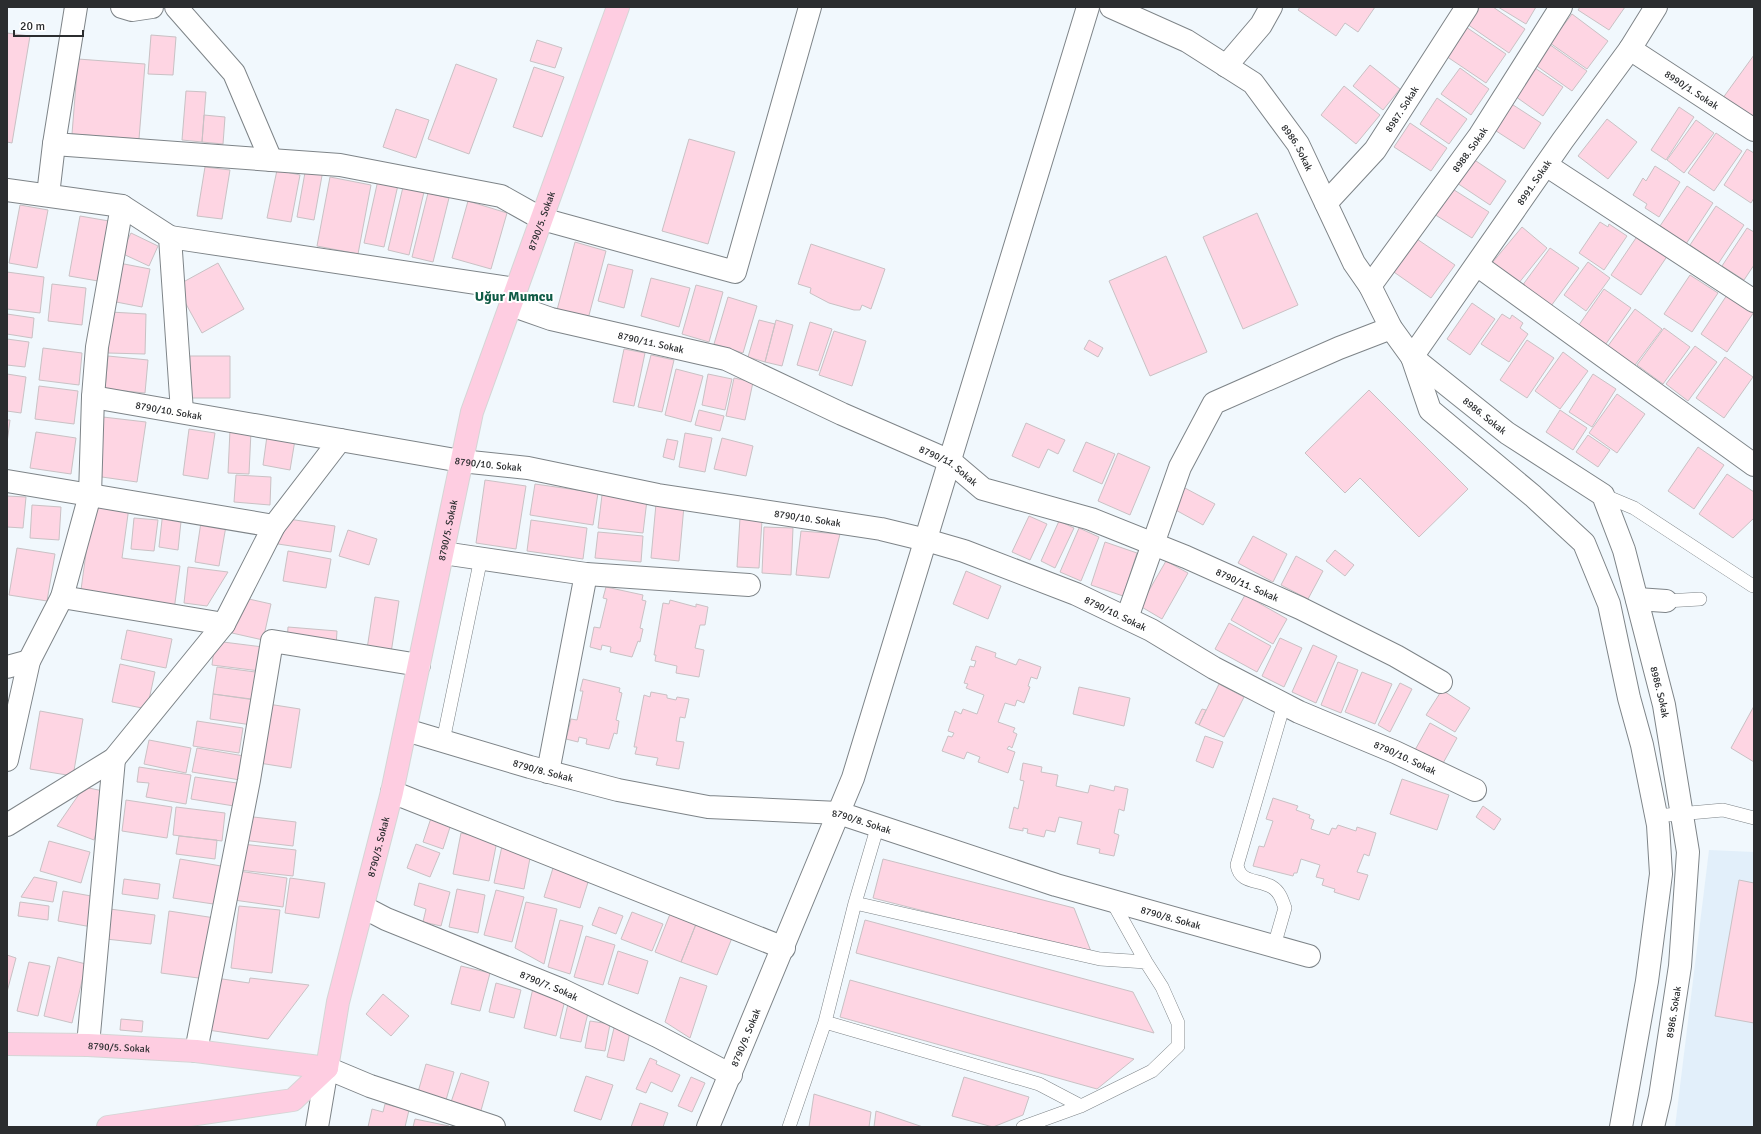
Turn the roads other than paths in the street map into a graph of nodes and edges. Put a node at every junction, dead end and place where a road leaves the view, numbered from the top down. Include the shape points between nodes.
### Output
1 (76, 7) edge
2 (122, 7) edge
3 (152, 7) edge
4 (176, 7) edge
5 (618, 7) edge
6 (810, 7) edge
7 (1088, 7) edge
8 (1111, 7) edge
9 (1271, 7) edge
10 (1467, 7) edge
11 (1561, 7) edge
12 (1656, 7) edge
13 (1630, 49) junction
14 (1226, 66) junction
15 (1754, 130) edge
16 (54, 144) junction
17 (271, 160) junction
18 (1546, 165) junction
19 (8, 193) edge
20 (48, 195) junction
21 (1326, 203) junction
22 (122, 206) junction
23 (542, 219) junction
24 (170, 237) junction
25 (1477, 265) junction
26 (1370, 286) junction
27 (513, 297) junction
28 (1754, 301) edge
29 (1391, 328) junction
30 (1412, 357) junction
31 (93, 398) junction
32 (182, 412) junction
33 (340, 440) junction
34 (462, 461) junction
35 (950, 461) junction
36 (1754, 465) edge
37 (7, 481) edge
38 (90, 495) junction
39 (1603, 495) junction
40 (274, 526) junction
41 (926, 540) junction
42 (1152, 544) junction
43 (443, 553) junction
44 (481, 558) junction
45 (586, 574) junction
46 (1754, 584) edge
47 (749, 585) dead end
48 (62, 598) junction
49 (1637, 599) junction
50 (1700, 599) dead end
51 (1666, 601) joint
52 (1127, 618) junction
53 (224, 624) junction
54 (29, 661) junction
55 (419, 665) junction
56 (7, 667) edge
57 (1441, 682) dead end
58 (1284, 704) junction
59 (406, 730) junction
60 (443, 741) junction
61 (114, 759) junction
62 (7, 760) edge
63 (548, 772) junction
64 (1475, 790) dead end
65 (392, 792) junction
66 (839, 813) junction
67 (1682, 814) junction
68 (1656, 816) junction
69 (1754, 818) edge
70 (7, 824) edge
71 (878, 826) junction
72 (1112, 901) junction
73 (855, 903) junction
74 (363, 907) junction
75 (1274, 946) junction
76 (784, 948) junction
77 (1308, 956) dead end
78 (1146, 962) junction
79 (825, 1022) junction
80 (7, 1044) edge
81 (88, 1046) junction
82 (196, 1052) junction
83 (327, 1068) junction
84 (731, 1075) junction
85 (1082, 1106) junction
86 (180, 1117) junction
87 (108, 1127) edge
88 (200, 1127) edge
89 (317, 1127) edge
90 (494, 1127) edge
91 (708, 1127) edge
92 (789, 1127) edge
93 (1023, 1127) edge
94 (1621, 1127) edge
95 (1653, 1127) edge

1 - 16 street
2 - 3 street via 132,10
4 - 17 street via 234,73
5 - 23 main road, 8790/5. Sokak
6 - 23 street via 735,272
7 - 35 street, 8790/9. Sokak
8 - 14 street, 8986. Sokak via 1187,41
9 - 14 street via 1261,25
10 - 21 street, 8987. Sokak via 1375,150
11 - 26 street, 8988. Sokak via 1480,135
12 - 13 street, 8991. Sokak
13 - 15 street, 8990/1. Sokak
13 - 18 street, 8991. Sokak
14 - 21 street, 8986. Sokak via 1253,84 1298,144
16 - 17 street
16 - 20 street
17 - 23 street via 340,165 501,196
18 - 25 street, 8991. Sokak
18 - 28 street
19 - 20 street
20 - 22 street
21 - 26 street, 8986. Sokak via 1354,263
22 - 24 street
22 - 31 street via 97,347
23 - 27 main road, 8790/5. Sokak
24 - 27 street, 8790/11. Sokak
24 - 32 street
25 - 30 street, 8991. Sokak
25 - 36 street
26 - 29 street, 8986. Sokak
27 - 34 main road, 8790/5. Sokak via 472,412
27 - 35 street, 8790/11. Sokak via 551,319 726,359
29 - 30 street, 8986. Sokak
29 - 42 street via 1338,348 1214,403 1180,467
30 - 39 street, 8986. Sokak via 1507,433
30 - 68 street, 8986. Sokak via 1430,410 1534,496 1584,543 1609,604
31 - 32 street, 8790/10. Sokak
31 - 38 street
32 - 33 street, 8790/10. Sokak
33 - 34 street, 8790/10. Sokak
33 - 40 street
34 - 41 street, 8790/10. Sokak via 528,468 658,495 881,529
34 - 43 main road, 8790/5. Sokak
35 - 41 street, 8790/9. Sokak
35 - 42 street, 8790/11. Sokak via 983,489 1091,519
37 - 38 street
38 - 40 street
38 - 48 street
39 - 46 lane via 1634,508 1753,586
39 - 49 street, 8986. Sokak via 1624,550
40 - 53 street
41 - 52 street, 8790/10. Sokak via 964,551 1068,591
41 - 66 street, 8790/9. Sokak via 853,778
42 - 52 street
42 - 57 street, 8790/11. Sokak via 1300,608 1396,656
43 - 44 street
43 - 55 main road, 8790/5. Sokak
44 - 45 street
44 - 60 lane
45 - 47 street
45 - 63 street
48 - 53 street
48 - 54 street
49 - 51 street
49 - 67 street, 8986. Sokak via 1664,704
50 - 51 lane
52 - 58 street, 8790/10. Sokak via 1214,668
53 - 61 street
54 - 56 street
54 - 62 street
55 - 59 main road, 8790/5. Sokak
55 - 82 street via 272,641 249,780
58 - 64 street, 8790/10. Sokak
58 - 75 lane via 1237,865 1238,872 1244,878 1272,886 1279,892 1285,908
59 - 60 street, 8790/8. Sokak
59 - 65 main road, 8790/5. Sokak
60 - 63 street, 8790/8. Sokak
61 - 70 street
61 - 81 street
63 - 66 street, 8790/8. Sokak via 618,790 708,807
65 - 74 main road, 8790/5. Sokak
65 - 76 street
66 - 71 street, 8790/8. Sokak
66 - 76 street, 8790/9. Sokak
67 - 68 lane
67 - 69 lane via 1723,810
67 - 95 street, 8986. Sokak via 1688,852 1680,966
68 - 94 street, 8986. Sokak via 1661,874 1647,980
71 - 72 street, 8790/8. Sokak
71 - 73 lane
72 - 75 street, 8790/8. Sokak
72 - 78 lane
73 - 78 lane via 1100,959
73 - 79 lane
74 - 83 main road, 8790/5. Sokak via 338,1002
74 - 84 street, 8790/7. Sokak via 393,922 562,990
75 - 77 street, 8790/8. Sokak
76 - 84 street, 8790/9. Sokak
78 - 85 lane via 1162,987 1178,1024 1178,1046 1152,1071
79 - 85 lane via 1039,1084
79 - 92 lane
80 - 81 main road, 8790/5. Sokak
81 - 82 main road, 8790/5. Sokak
82 - 83 main road, 8790/5. Sokak
83 - 86 main road via 293,1100
83 - 89 street
83 - 90 street via 370,1086
84 - 91 street, 8790/9. Sokak
85 - 93 lane
86 - 87 main road
86 - 88 main road

